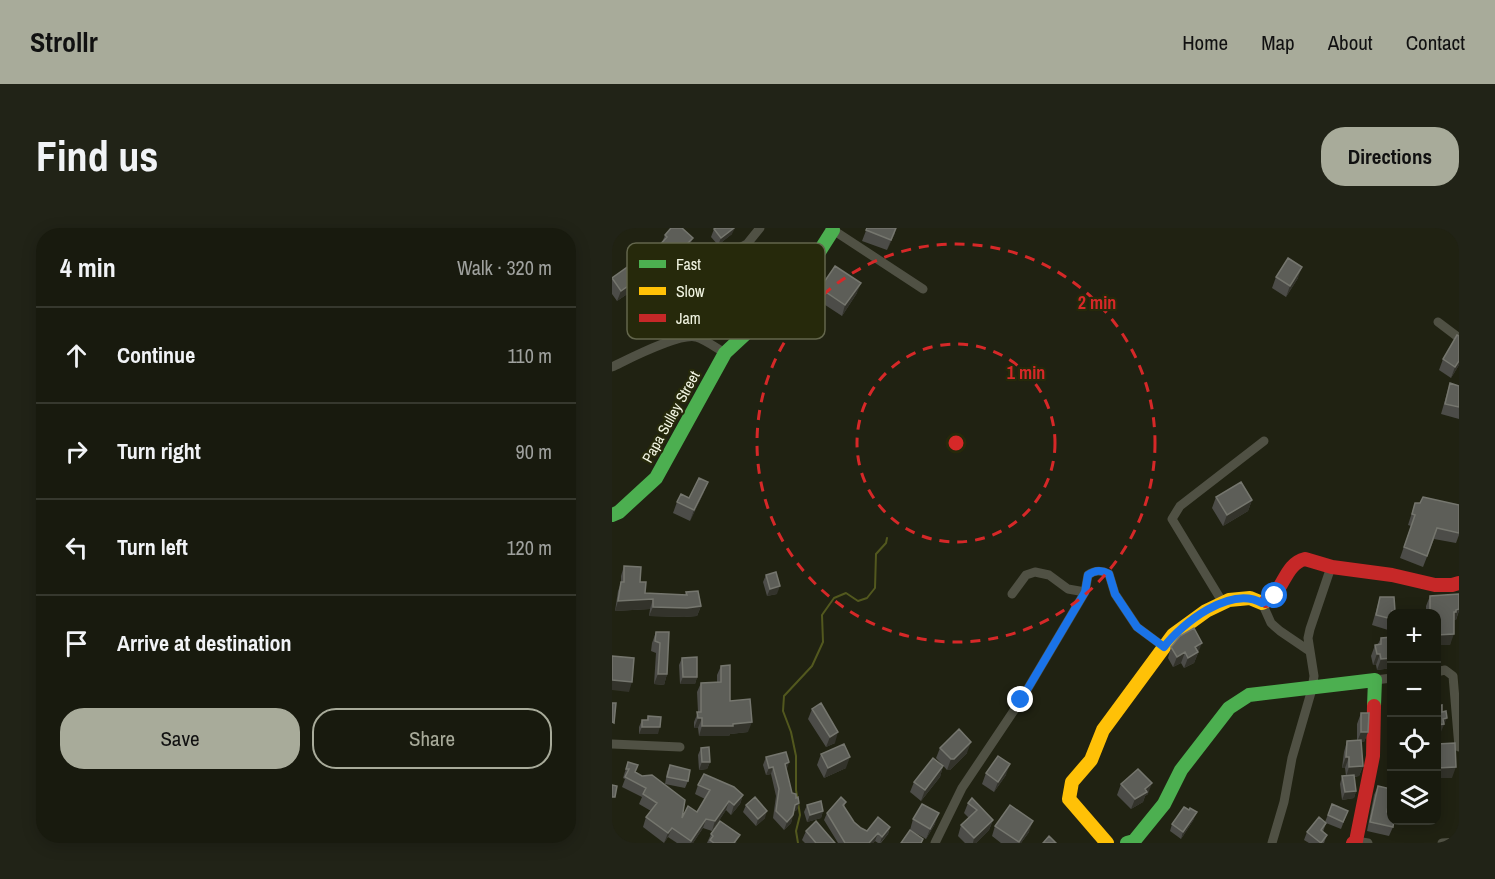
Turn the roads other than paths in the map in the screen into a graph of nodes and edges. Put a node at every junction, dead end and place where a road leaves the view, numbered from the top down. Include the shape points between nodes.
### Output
1 (760, 228) edge
2 (832, 229) edge
3 (748, 243) edge
4 (824, 243) edge
5 (923, 289) dead end
6 (1438, 322) dead end
7 (1459, 338) edge
8 (678, 339) edge
9 (700, 339) edge
10 (739, 339) edge
11 (724, 353) junction
12 (612, 367) edge
13 (1264, 441) dead end
14 (612, 515) edge
15 (1331, 567) junction
16 (1459, 583) edge
17 (1085, 592) junction
18 (1012, 594) dead end
19 (1223, 603) junction
20 (1262, 603) junction
21 (1164, 647) junction
22 (1308, 650) junction
23 (1441, 671) edge
24 (1387, 679) edge
25 (1375, 680) junction
26 (1312, 689) junction
27 (612, 744) edge
28 (680, 747) dead end
29 (1459, 747) edge
30 (1359, 842) edge
31 (1459, 842) edge
32 (935, 843) edge
33 (1107, 843) edge
34 (1127, 843) edge
35 (1273, 843) edge
36 (1442, 843) edge

1 - 3 street
2 - 4 street, Papa Sulley Street
2 - 5 street
6 - 7 street
8 - 12 street
9 - 11 street
10 - 11 street, Papa Sulley Street
11 - 14 street, Papa Sulley Street via 656,478
13 - 19 street via 1180,506 1172,519
15 - 16 street via 1452,586
15 - 20 street via 1300,560 1275,596
15 - 22 street via 1310,629
17 - 18 street via 1068,589 1049,575 1035,572 1026,575
17 - 21 street via 1092,571 1109,574 1115,594 1137,627
17 - 32 street via 1021,700 962,788
19 - 20 street via 1241,598
19 - 21 street via 1173,635
20 - 22 street via 1271,622
21 - 33 street via 1103,730 1091,760 1072,782 1068,799
22 - 26 street via 1313,663
23 - 29 street via 1453,676
24 - 25 street
25 - 26 street
25 - 30 street via 1373,756
26 - 34 street via 1249,695 1229,708 1181,770 1164,804 1134,840
26 - 35 street
27 - 28 street
31 - 36 street

